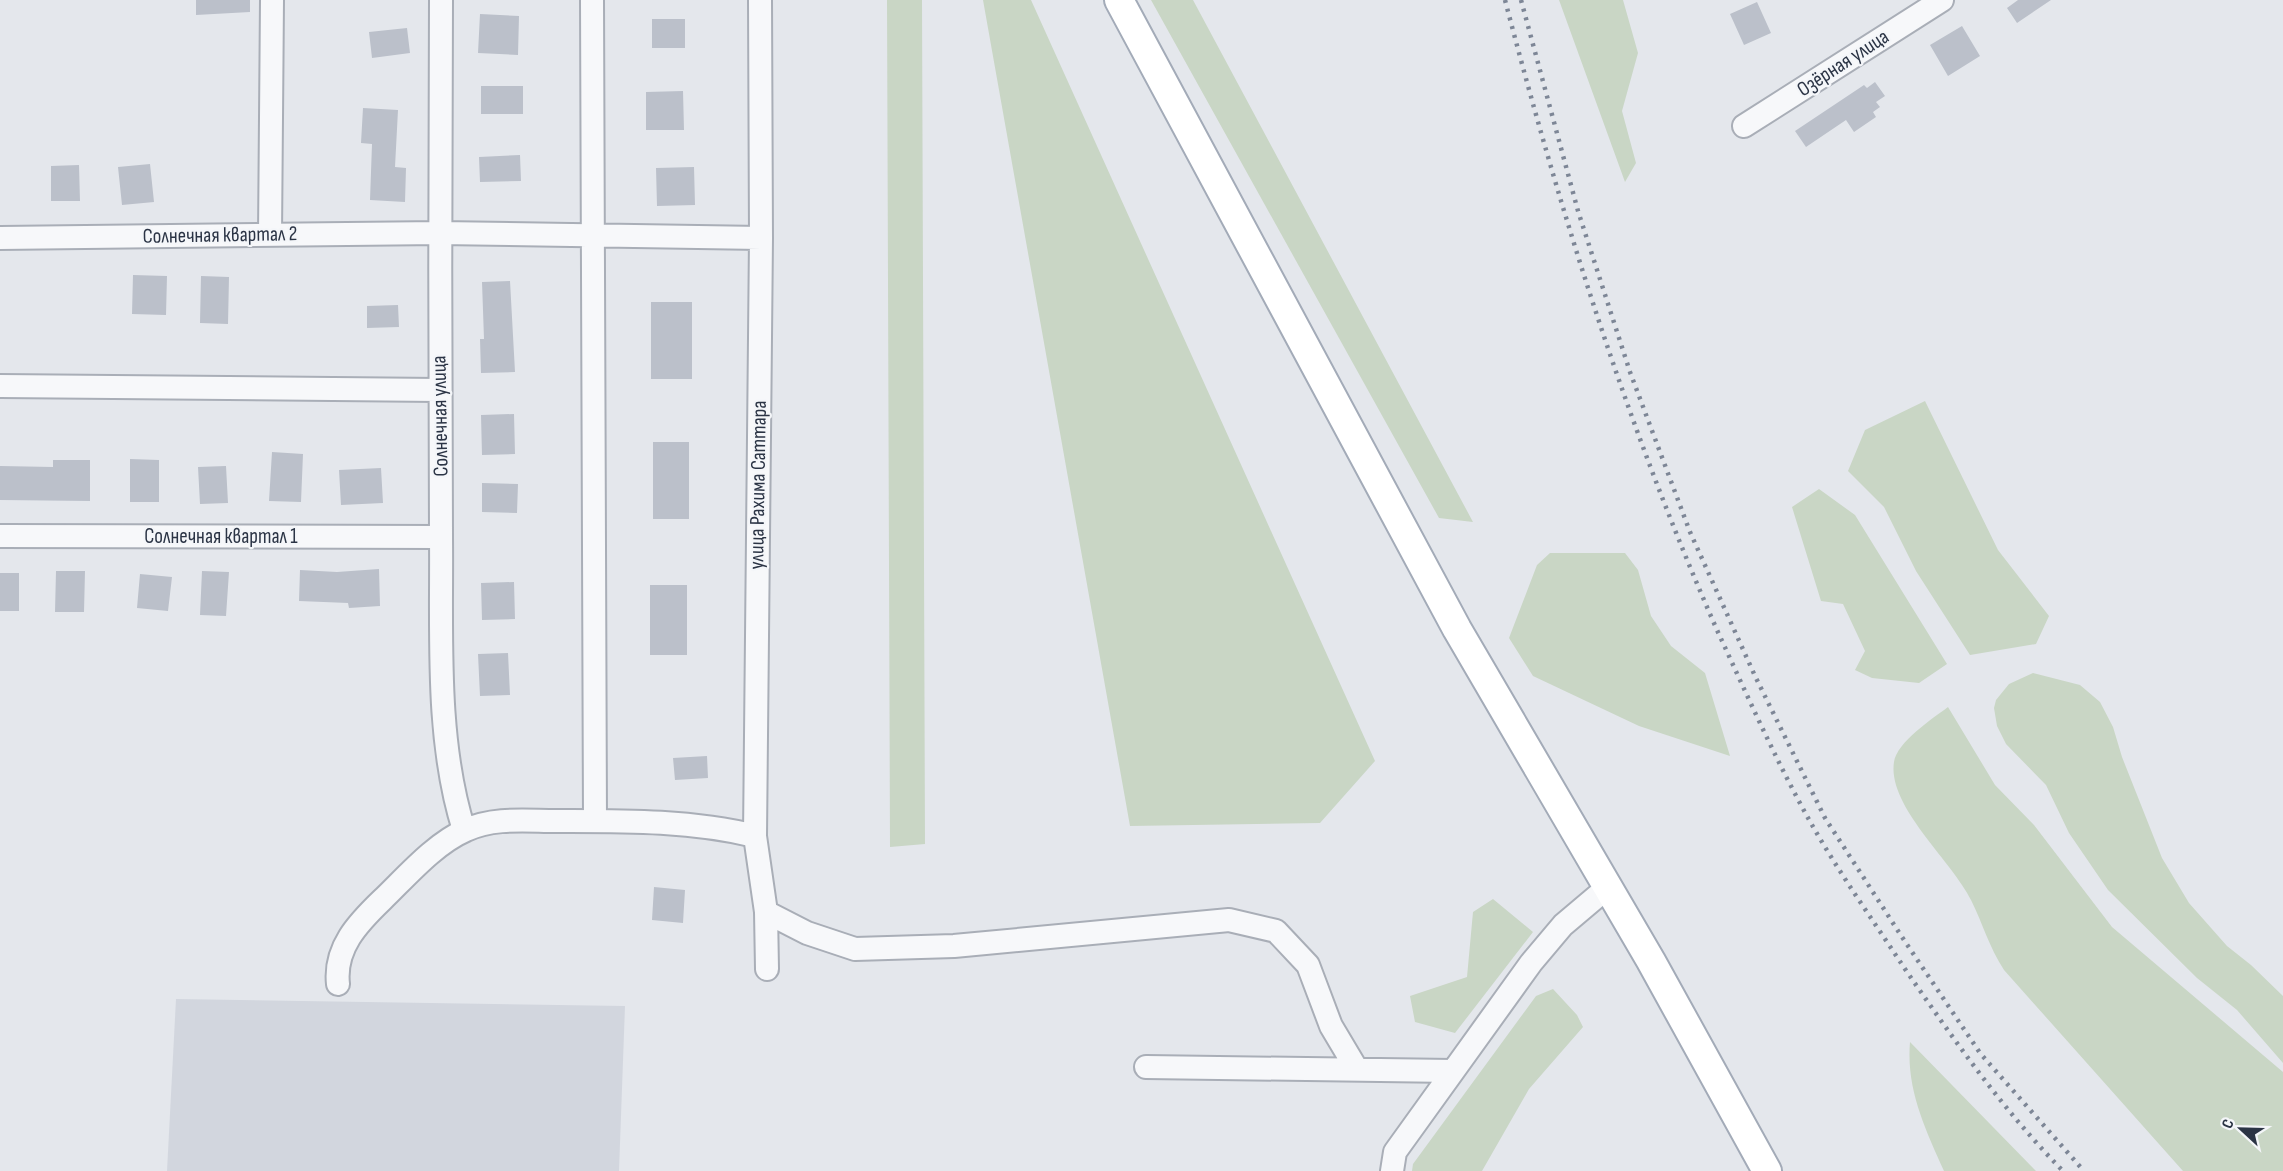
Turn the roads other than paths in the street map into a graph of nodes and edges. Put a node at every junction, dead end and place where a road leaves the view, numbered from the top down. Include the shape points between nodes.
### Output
1 (272, 0) edge
2 (441, 0) edge
3 (592, 0) edge
4 (760, 0) edge
5 (1119, 0) edge
6 (1942, 0) edge
7 (1744, 126) dead end
8 (440, 233) junction
9 (270, 235) junction
10 (591, 235) junction
11 (0, 238) edge
12 (761, 238) junction
13 (0, 386) edge
14 (439, 390) junction
15 (0, 536) edge
16 (441, 537) junction
17 (595, 821) junction
18 (464, 830) junction
19 (755, 836) junction
20 (1608, 887) junction
21 (766, 912) junction
22 (767, 969) dead end
23 (338, 984) dead end
24 (1146, 1067) dead end
25 (1356, 1068) junction
26 (1453, 1071) junction
27 (1392, 1171) edge
28 (1767, 1171) edge

1 - 9 street
2 - 8 street, Солнечная улица
3 - 10 street
4 - 12 street, улица Рахима Саттара
5 - 20 main road via 1457,629
6 - 7 street, Озёрная улица
8 - 9 street, Солнечная квартал 2
8 - 10 street, Солнечная квартал 2
8 - 14 street, Солнечная улица
9 - 11 street, Солнечная квартал 2
10 - 12 street, Солнечная квартал 2
10 - 17 street
12 - 19 street, улица Рахима Саттара
13 - 14 street
14 - 16 street, Солнечная улица
15 - 16 street, Солнечная квартал 1
16 - 18 street, Солнечная улица via 442,697 457,807
17 - 18 street via 488,822
17 - 19 street via 711,828
18 - 23 street via 411,873 358,926 343,948 336,968
19 - 21 street, улица Рахима Саттара
20 - 26 street via 1563,925
20 - 28 main road
21 - 22 street, улица Рахима Саттара
21 - 25 street via 807,933 855,949 954,946 1228,920 1276,931 1308,965 1331,1026
24 - 25 street
25 - 26 street
26 - 27 street via 1395,1152

